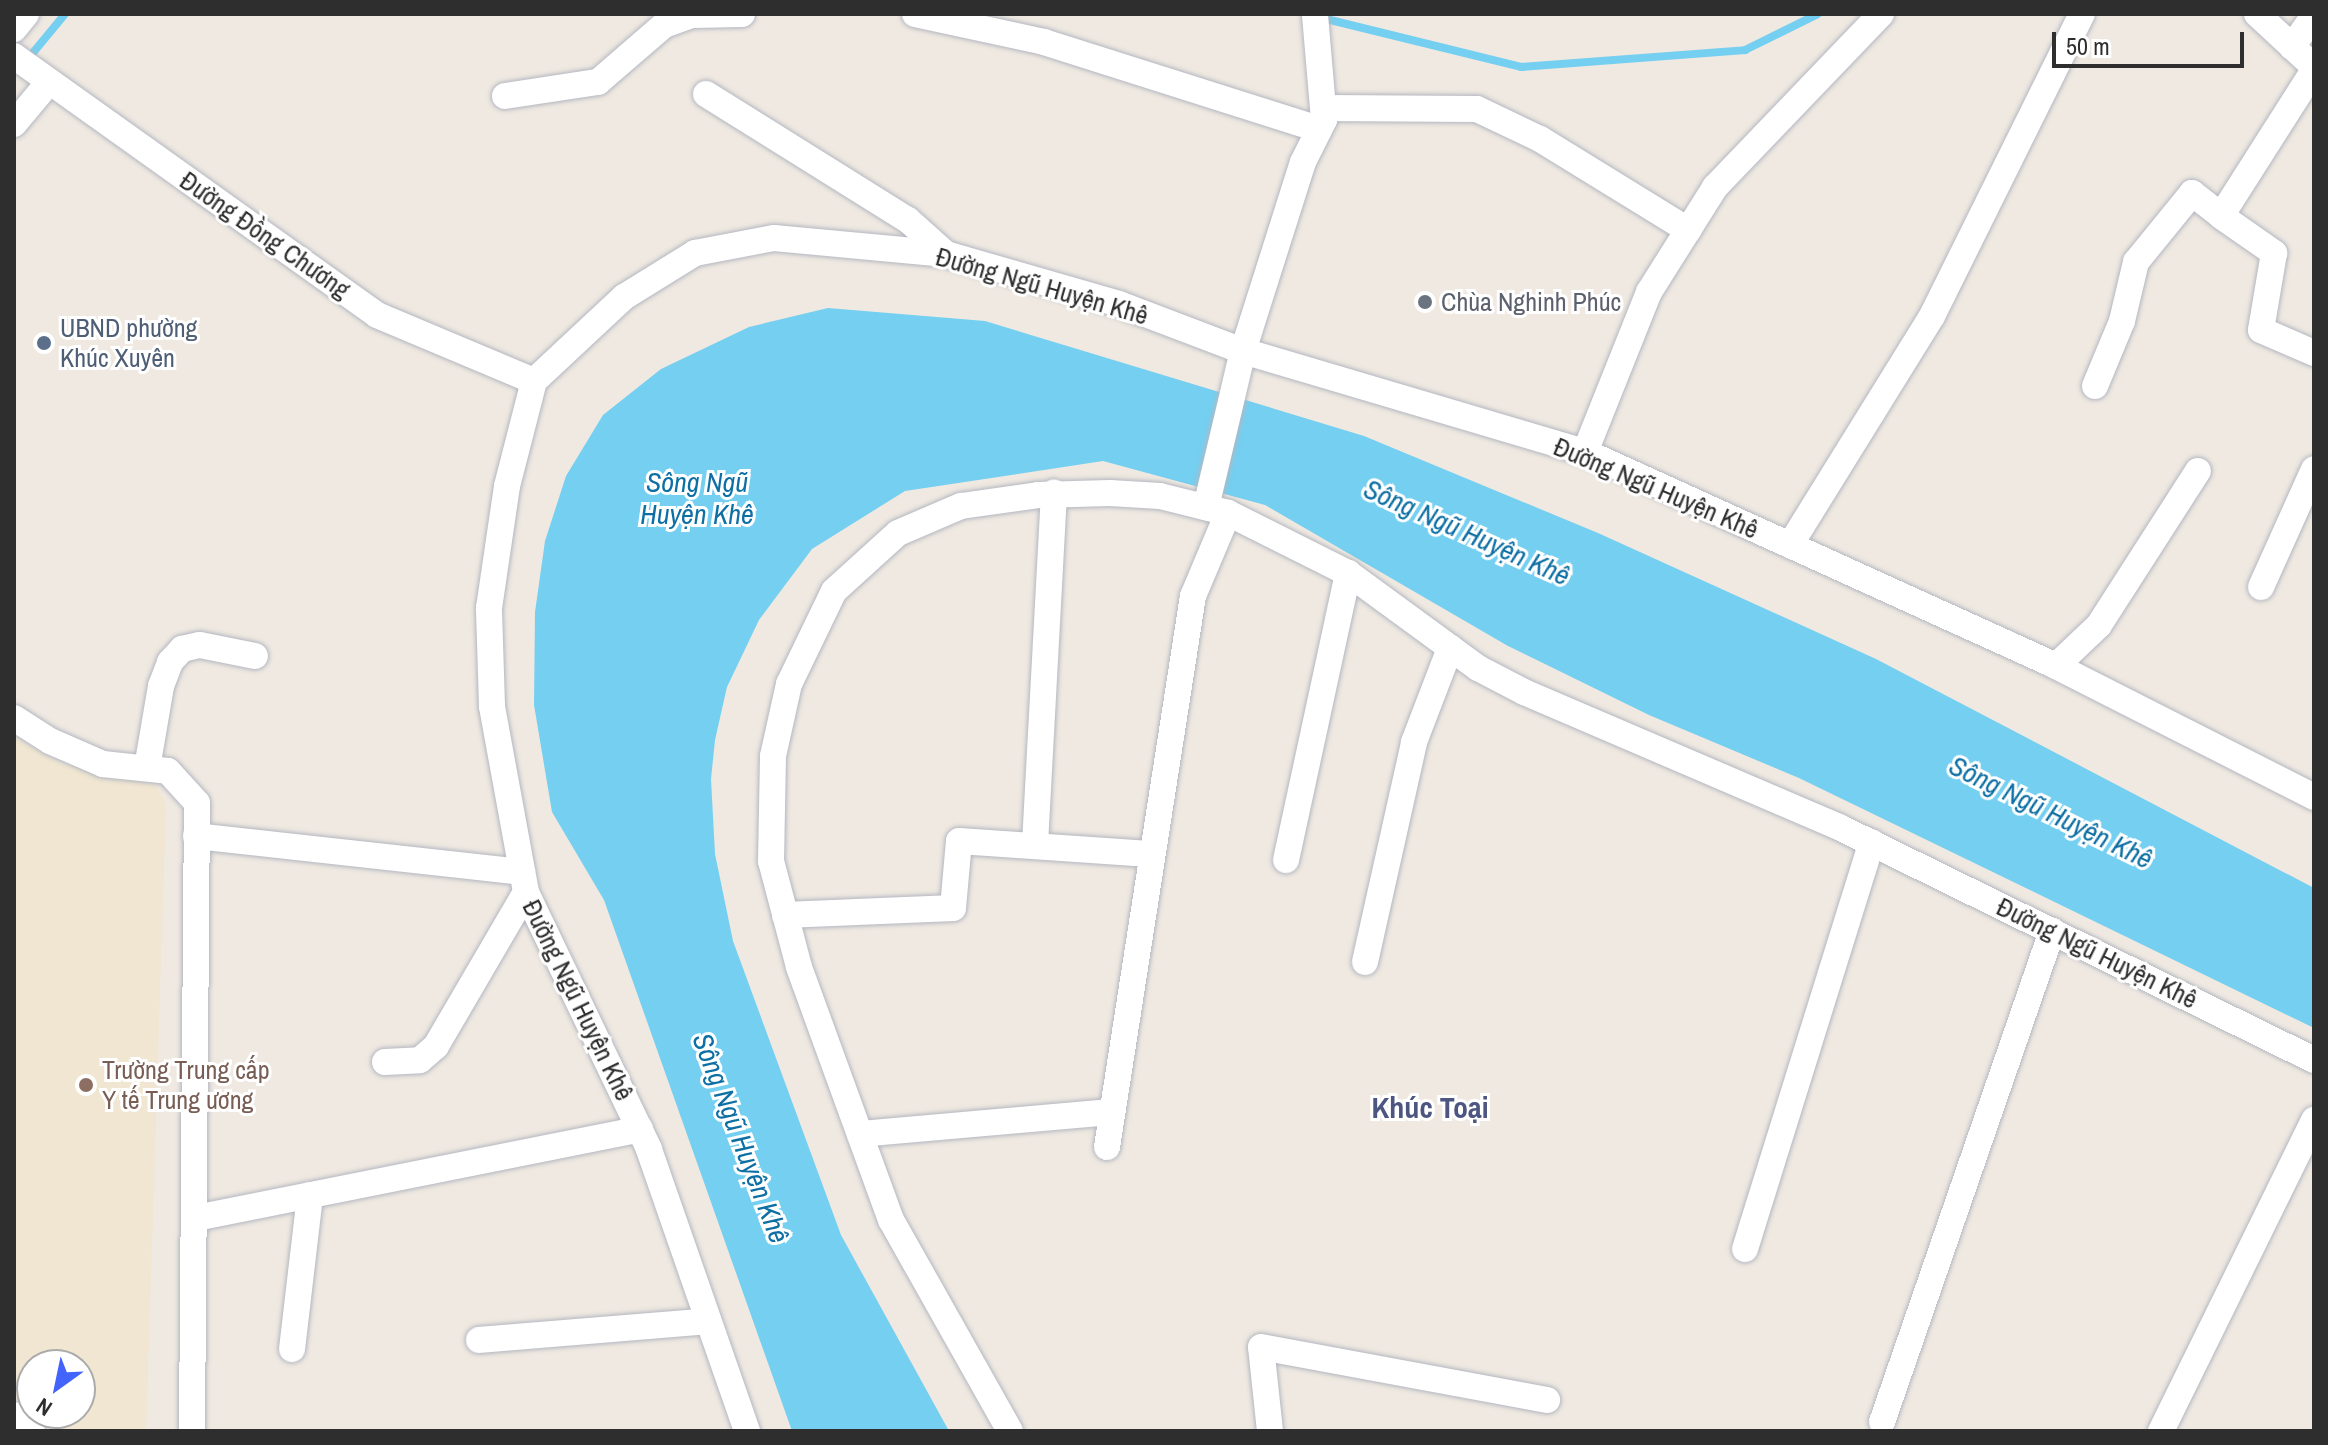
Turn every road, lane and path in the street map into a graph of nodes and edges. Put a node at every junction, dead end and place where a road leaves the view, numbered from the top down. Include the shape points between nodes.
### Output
1 (26, 14) edge
2 (742, 14) edge
3 (915, 14) edge
4 (1315, 14) edge
5 (1881, 14) edge
6 (2082, 14) edge
7 (2257, 14) edge
8 (2314, 15) edge
9 (14, 29) edge
10 (2292, 47) junction
11 (2314, 68) edge
12 (32, 69) edge
13 (706, 94) dead end
14 (505, 96) dead end
15 (1323, 109) junction
16 (14, 124) edge
17 (2221, 216) junction
18 (1688, 230) junction
19 (946, 254) junction
20 (1243, 351) junction
21 (2314, 353) edge
22 (534, 381) junction
23 (2095, 386) dead end
24 (1585, 452) junction
25 (2314, 469) edge
26 (2198, 471) dead end
27 (1054, 493) junction
28 (1217, 510) junction
29 (1790, 545) junction
30 (1348, 573) junction
31 (2261, 587) dead end
32 (1450, 648) junction
33 (255, 656) dead end
34 (2056, 666) junction
35 (14, 718) edge
36 (147, 768) junction
37 (2314, 797) edge
38 (196, 836) junction
39 (1872, 842) junction
40 (1035, 844) junction
41 (1150, 854) junction
42 (1286, 860) dead end
43 (524, 882) junction
44 (785, 915) junction
45 (2052, 931) junction
46 (1365, 962) dead end
47 (2314, 1060) edge
48 (385, 1062) dead end
49 (1112, 1112) junction
50 (2314, 1120) edge
51 (640, 1129) junction
52 (860, 1134) junction
53 (1107, 1147) dead end
54 (310, 1195) junction
55 (196, 1218) junction
56 (1745, 1249) dead end
57 (708, 1321) junction
58 (479, 1340) dead end
59 (292, 1349) dead end
60 (1547, 1400) dead end
61 (14, 1415) edge
62 (1882, 1422) dead end
63 (32, 1431) edge
64 (192, 1431) edge
65 (747, 1431) edge
66 (1010, 1431) edge
67 (1270, 1431) edge
68 (2161, 1431) edge

1 - 9 street
2 - 14 street via 692,15 664,25 598,82
3 - 15 street
4 - 15 street
5 - 18 street via 1715,187
6 - 29 street via 1932,316
7 - 10 street
8 - 10 street
10 - 11 street
11 - 17 street
12 - 16 street
12 - 22 street, Đường Đồng Chương via 377,315
13 - 19 street via 908,220
15 - 18 street via 1477,109 1540,139
15 - 20 street
17 - 21 street via 2274,253 2261,330
17 - 23 street via 2192,193 2136,262 2122,321
18 - 24 street via 1649,292
19 - 20 street, Đường Ngũ Huyện Khê via 1119,304
19 - 22 street, Đường Ngũ Huyện Khê via 774,238 724,244 695,253 624,297
20 - 24 street, Đường Ngũ Huyện Khê
20 - 28 street
22 - 43 street, Đường Ngũ Huyện Khê via 507,486 489,608 492,706
24 - 29 street, Đường Ngũ Huyện Khê
25 - 31 street
26 - 34 street via 2099,625
27 - 28 street, Đường Ngũ Huyện Khê via 1160,496
27 - 40 street
27 - 44 street, Đường Ngũ Huyện Khê via 961,506 898,533 834,591 789,684 773,756 771,861
28 - 30 street, Đường Ngũ Huyện Khê
28 - 41 street via 1193,596
29 - 34 street, Đường Ngũ Huyện Khê
30 - 32 street, Đường Ngũ Huyện Khê
30 - 42 street
32 - 39 street, Đường Ngũ Huyện Khê via 1524,692
32 - 46 street via 1414,742
33 - 36 street via 200,645 182,649 161,686
34 - 37 street, Đường Ngũ Huyện Khê
35 - 36 street via 88,759
36 - 38 street via 168,771 197,803
38 - 43 street
38 - 55 street
39 - 45 street, Đường Ngũ Huyện Khê
39 - 56 street
40 - 41 street
40 - 44 street via 959,841 953,908
41 - 49 street
43 - 48 street via 436,1046 420,1060
43 - 51 street, Đường Ngũ Huyện Khê
44 - 52 street, Đường Ngũ Huyện Khê
45 - 47 street, Đường Ngũ Huyện Khê
45 - 62 street
49 - 52 street
49 - 53 street
50 - 68 street
51 - 54 street
51 - 57 street, Đường Ngũ Huyện Khê
52 - 66 street, Đường Ngũ Huyện Khê via 891,1220
54 - 55 street
54 - 59 street
55 - 64 street
57 - 58 street
57 - 65 street, Đường Ngũ Huyện Khê
60 - 67 street via 1261,1347
61 - 63 street

